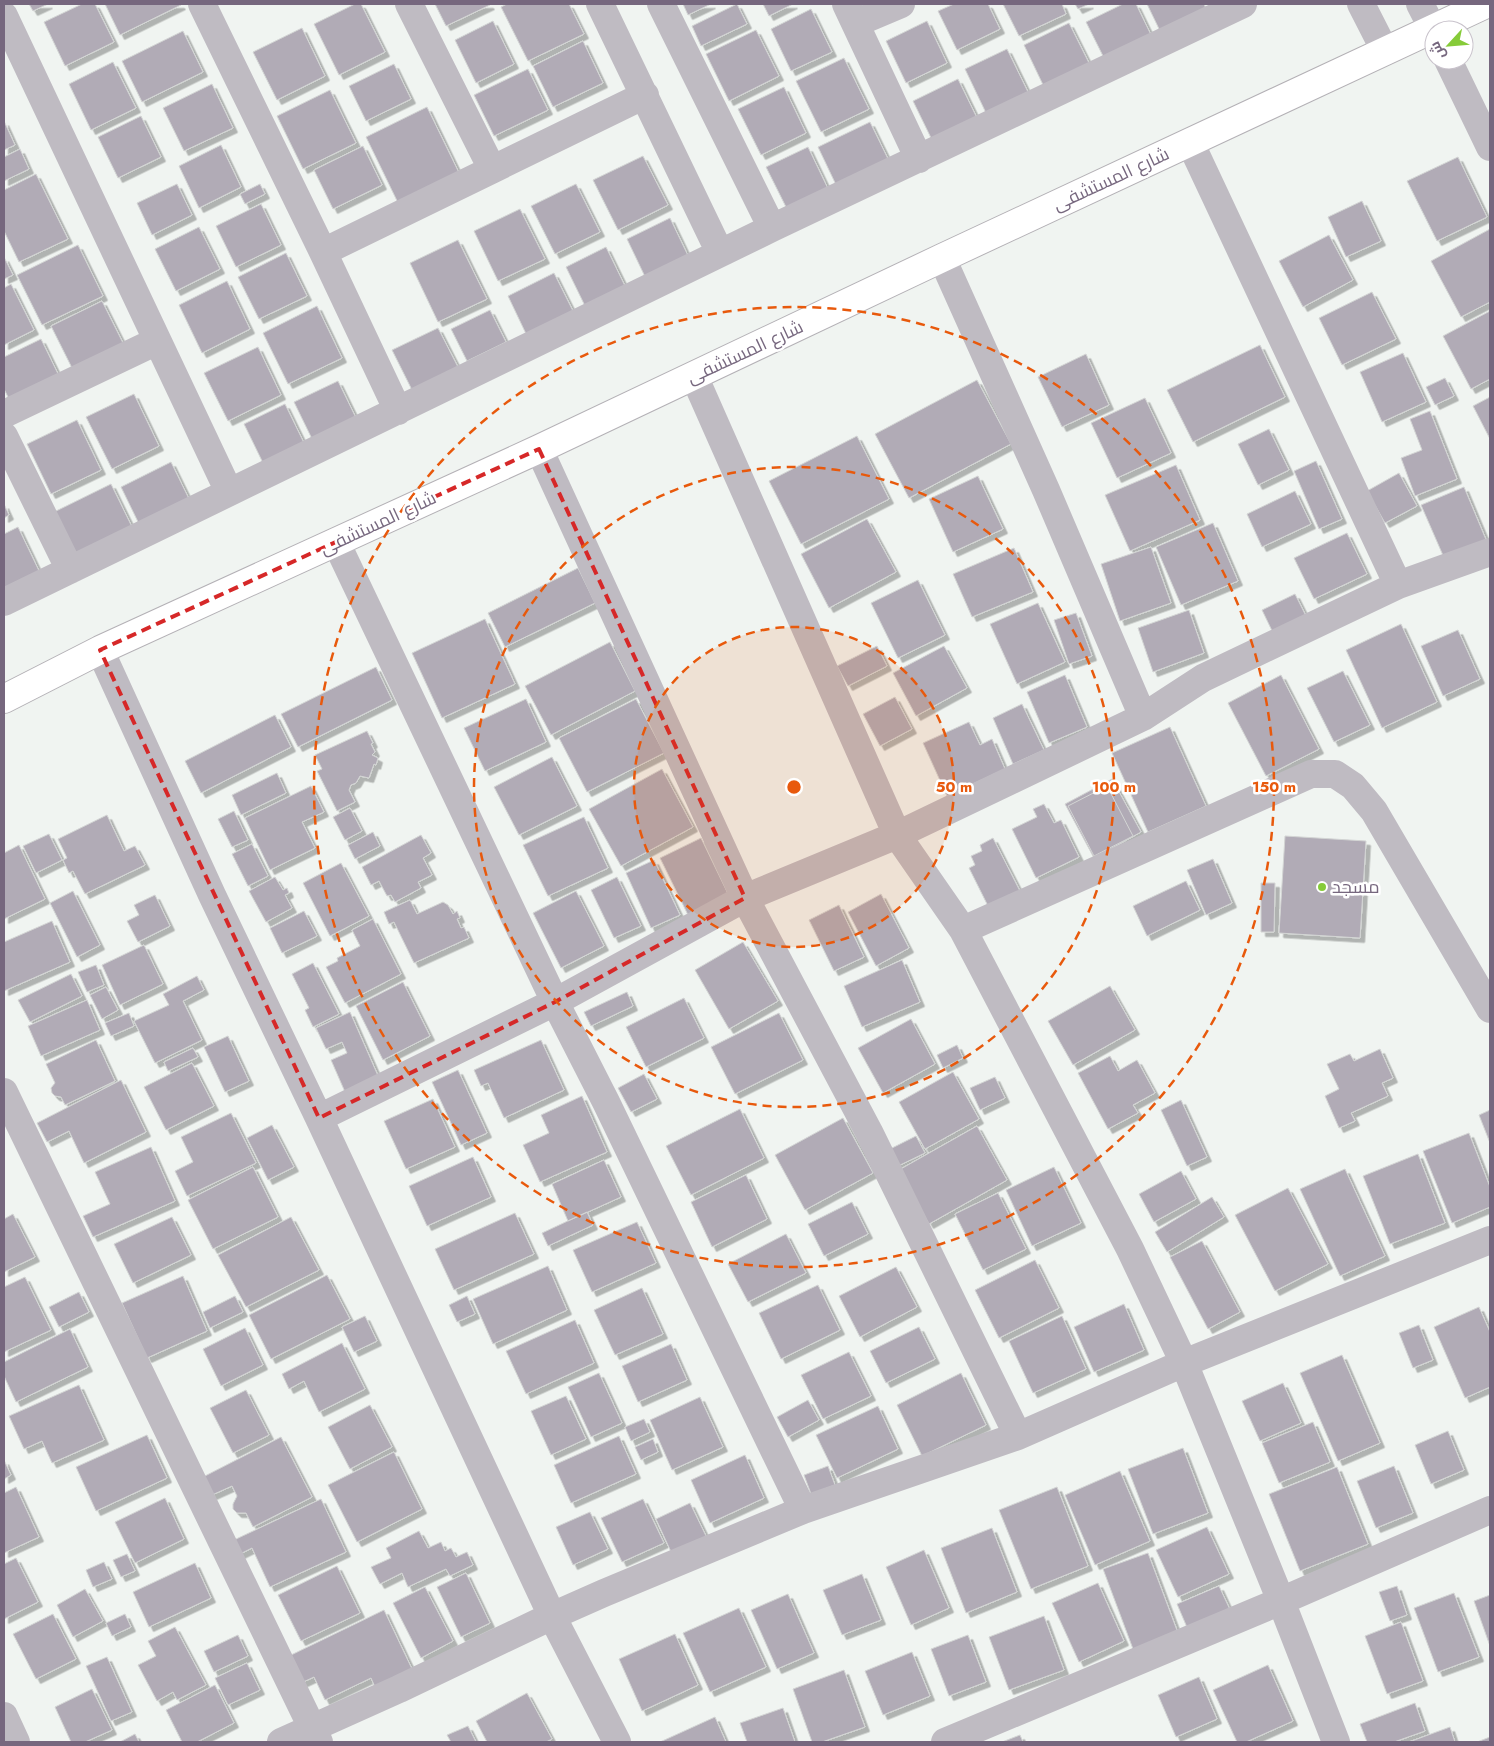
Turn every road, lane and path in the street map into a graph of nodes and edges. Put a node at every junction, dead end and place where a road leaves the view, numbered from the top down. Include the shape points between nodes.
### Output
1 (202, 4) edge
2 (409, 4) edge
3 (600, 4) edge
4 (661, 4) edge
5 (901, 4) edge
6 (1243, 4) edge
7 (1362, 4) edge
8 (1420, 4) edge
9 (1486, 4) edge
10 (851, 13) edge
11 (4, 16) edge
12 (1428, 20) edge
13 (1453, 20) edge
14 (1424, 34) edge
15 (1385, 51) junction
16 (1453, 70) edge
17 (645, 95) junction
18 (1190, 142) junction
19 (1490, 147) edge
20 (918, 159) junction
21 (492, 169) junction
22 (772, 228) junction
23 (324, 252) junction
24 (720, 253) junction
25 (942, 258) junction
26 (157, 341) junction
27 (694, 376) junction
28 (398, 411) junction
29 (4, 414) edge
30 (4, 436) edge
31 (539, 449) junction
32 (229, 492) junction
33 (336, 542) junction
34 (1490, 552) edge
35 (70, 570) junction
36 (1398, 585) junction
37 (4, 602) edge
38 (100, 650) junction
39 (4, 699) edge
40 (1143, 716) junction
41 (897, 835) junction
42 (745, 898) junction
43 (964, 930) junction
44 (555, 1002) junction
45 (1490, 1009) edge
46 (4, 1092) edge
47 (319, 1118) junction
48 (1490, 1240) edge
49 (1184, 1363) junction
50 (1018, 1436) junction
51 (803, 1510) junction
52 (1490, 1510) edge
53 (1281, 1601) junction
54 (552, 1616) junction
55 (4, 1716) edge
56 (315, 1735) edge
57 (16, 1742) edge
58 (280, 1742) edge
59 (617, 1742) edge
60 (945, 1742) edge
61 (1336, 1742) edge

1 - 23 street
2 - 21 street
3 - 17 street
4 - 22 street
5 - 10 street
6 - 20 street
7 - 15 street
8 - 12 street
9 - 13 highway, شارع المستشفى
10 - 20 street
11 - 26 street
14 - 15 highway, شارع المستشفى
15 - 18 highway, شارع المستشفى
16 - 19 street
17 - 21 street
17 - 24 street
18 - 25 highway, شارع المستشفى
18 - 36 street
20 - 22 street
21 - 23 street
22 - 24 street
23 - 28 street
24 - 28 street
25 - 27 highway, شارع المستشفى
25 - 40 street
26 - 29 street
26 - 32 street
27 - 31 highway, شارع المستشفى
27 - 41 street
28 - 32 street
30 - 35 street
31 - 33 highway, شارع المستشفى
31 - 42 street
32 - 35 street
33 - 38 highway, شارع المستشفى
33 - 44 street
34 - 36 street
35 - 37 street
36 - 40 street via 1203,678
38 - 39 highway, شارع المستشفى
38 - 47 street
40 - 41 street
41 - 42 street
41 - 43 street
42 - 44 street
42 - 50 street via 868,1132
43 - 45 street via 1311,774 1334,774 1353,786 1374,811
43 - 49 street via 1130,1249
44 - 47 street
44 - 51 street
46 - 56 street
47 - 54 street
48 - 49 street
49 - 50 street
49 - 53 street
50 - 51 street
51 - 54 street
52 - 53 street
53 - 60 street
53 - 61 street
54 - 56 street via 399,1689
54 - 59 street
55 - 57 street
56 - 58 street

